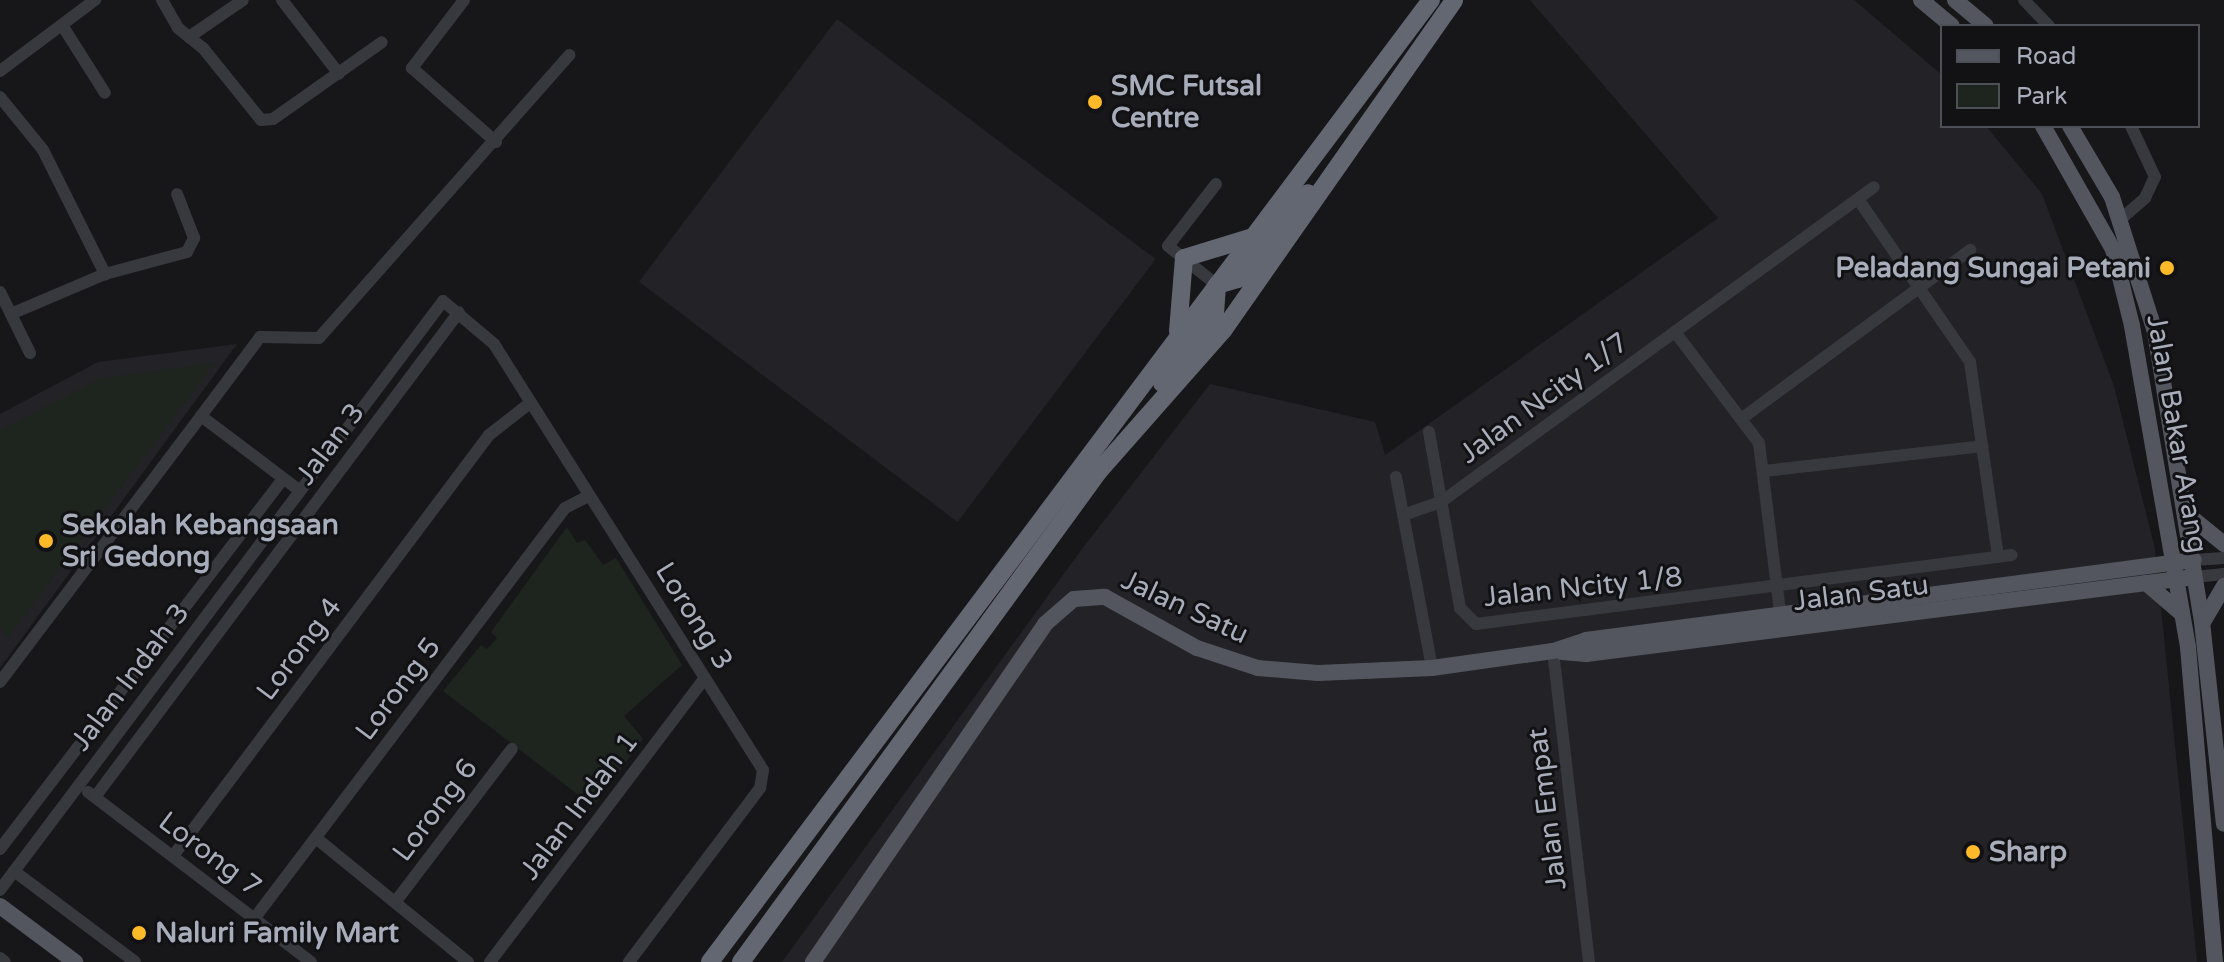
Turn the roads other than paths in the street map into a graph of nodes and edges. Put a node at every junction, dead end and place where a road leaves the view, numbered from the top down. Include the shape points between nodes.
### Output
1 (95, 0) edge
2 (162, 0) edge
3 (243, 0) edge
4 (282, 0) edge
5 (464, 0) edge
6 (1431, 0) edge
7 (1454, 0) edge
8 (1921, 0) edge
9 (1955, 0) edge
10 (2024, 0) edge
11 (1950, 24) edge
12 (1984, 24) edge
13 (2047, 24) edge
14 (62, 25) junction
15 (189, 37) junction
16 (382, 42) dead end
17 (569, 55) dead end
18 (0, 71) edge
19 (339, 74) junction
20 (105, 93) dead end
21 (0, 97) edge
22 (2044, 128) edge
23 (2071, 128) edge
24 (2132, 128) edge
25 (496, 142) junction
26 (1352, 152) junction
27 (1216, 184) dead end
28 (1874, 187) dead end
29 (177, 194) dead end
30 (1858, 199) junction
31 (2121, 219) junction
32 (1252, 238) junction
33 (1970, 250) dead end
34 (1184, 258) junction
35 (105, 274) junction
36 (1217, 285) junction
37 (1919, 288) junction
38 (0, 292) edge
39 (443, 301) joint
40 (459, 312) junction
41 (11, 314) junction
42 (1675, 332) junction
43 (1176, 341) junction
44 (30, 353) dead end
45 (530, 403) junction
46 (201, 416) junction
47 (1741, 419) junction
48 (1429, 432) dead end
49 (1983, 446) junction
50 (1099, 471) junction
51 (1764, 471) junction
52 (1396, 477) dead end
53 (283, 479) junction
54 (300, 491) junction
55 (587, 497) junction
56 (1441, 502) junction
57 (2186, 513) junction
58 (1403, 515) junction
59 (2167, 535) junction
60 (2224, 544) edge
61 (2012, 555) dead end
62 (1998, 557) junction
63 (2224, 558) edge
64 (2194, 569) junction
65 (2175, 572) junction
66 (2224, 574) edge
67 (2140, 578) junction
68 (2224, 586) edge
69 (1777, 589) junction
70 (2181, 613) junction
71 (1782, 622) junction
72 (2202, 622) junction
73 (1553, 651) junction
74 (1432, 668) junction
75 (705, 678) junction
76 (0, 682) edge
77 (2220, 731) edge
78 (512, 749) dead end
79 (79, 785) junction
80 (95, 797) junction
81 (2224, 816) edge
82 (316, 838) junction
83 (0, 849) edge
84 (173, 856) junction
85 (14, 871) junction
86 (0, 890) edge
87 (396, 901) junction
88 (0, 906) edge
89 (254, 919) junction
90 (456, 948) junction
91 (0, 958) edge
92 (5, 962) edge
93 (75, 962) edge
94 (135, 962) edge
95 (311, 962) edge
96 (468, 962) edge
97 (482, 962) edge
98 (490, 962) edge
99 (629, 962) edge
100 (710, 962) edge
101 (741, 962) edge
102 (812, 962) edge
103 (1589, 962) edge
104 (2215, 962) edge

1 - 14 street
2 - 15 street
3 - 15 street
4 - 19 street
5 - 25 street via 412,68
6 - 32 highway
7 - 26 highway
8 - 11 main road
9 - 12 main road
10 - 13 street
14 - 18 street
14 - 20 street
15 - 19 street via 261,120 273,119
16 - 19 street
17 - 25 street
21 - 35 street via 43,150
22 - 59 main road, Jalan Bakar Arang via 2113,249 2132,326
23 - 31 main road, Jalan Bakar Arang
24 - 31 street via 2148,152 2155,177 2145,198
25 - 46 street via 319,338 260,337
26 - 36 highway via 1306,196 1238,279
26 - 50 highway via 1224,329
27 - 34 street via 1168,246
28 - 30 street, Jalan Ncity 1/7
29 - 35 street via 194,238 187,252
30 - 37 street
30 - 42 street, Jalan Ncity 1/7
31 - 57 main road, Jalan Bakar Arang via 2155,332
32 - 34 highway
32 - 36 highway
33 - 37 street
34 - 36 street
34 - 43 highway via 1184,308
35 - 41 street
36 - 43 highway
36 - 50 highway via 1215,314
37 - 47 street
37 - 49 street via 1970,362
38 - 41 street
39 - 40 street, Lorong 3
39 - 54 street, Jalan Indah 3
40 - 45 street, Lorong 3 via 494,344
40 - 80 street, Jalan 3
41 - 44 street
42 - 47 street
42 - 56 street, Jalan Ncity 1/7
43 - 100 highway
45 - 55 street, Lorong 3
45 - 84 street, Lorong 4 via 489,435
46 - 53 street
46 - 76 street
47 - 51 street via 1759,443
48 - 56 street
49 - 51 street
49 - 62 street
50 - 101 highway
51 - 69 street
52 - 58 street
53 - 54 street
53 - 83 street
54 - 79 street, Jalan Indah 3
55 - 75 street, Lorong 3
55 - 82 street, Lorong 5 via 565,508
56 - 58 street, Jalan Ncity 1/7
56 - 69 street, Jalan Ncity 1/8 via 1460,608 1476,624
57 - 60 main road
57 - 64 main road, Jalan Bakar Arang
58 - 74 street
59 - 65 main road, Jalan Bakar Arang
59 - 67 main road
61 - 62 street
62 - 69 street
63 - 64 street
64 - 65 main road, Jalan Satu
64 - 66 street
64 - 72 main road, Jalan Bakar Arang
65 - 67 main road, Jalan Satu
65 - 70 main road, Jalan Bakar Arang
67 - 70 main road
67 - 71 main road, Jalan Satu
68 - 72 main road
69 - 71 street
70 - 104 main road, Jalan Bakar Arang
71 - 73 main road, Jalan Satu via 1586,640
72 - 77 main road, Jalan Bakar Arang
73 - 74 main road, Jalan Satu
73 - 103 street, Jalan Empat
74 - 102 main road, Jalan Satu via 1318,673 1258,668 1197,648 1105,597 1074,599 1045,624
75 - 98 street, Jalan Indah 1
75 - 99 street, Lorong 3 via 765,779
77 - 81 main road, Jalan Bakar Arang
78 - 87 street, Lorong 6
79 - 80 street, Lorong 7
79 - 85 street, Jalan Indah 3
80 - 84 street, Lorong 7
82 - 87 street
82 - 89 street, Lorong 5
84 - 89 street, Lorong 7
85 - 86 street, Jalan Indah 3
85 - 94 street
87 - 90 street
88 - 93 main road
89 - 95 street, Lorong 7
90 - 96 street
90 - 97 street
91 - 92 street

